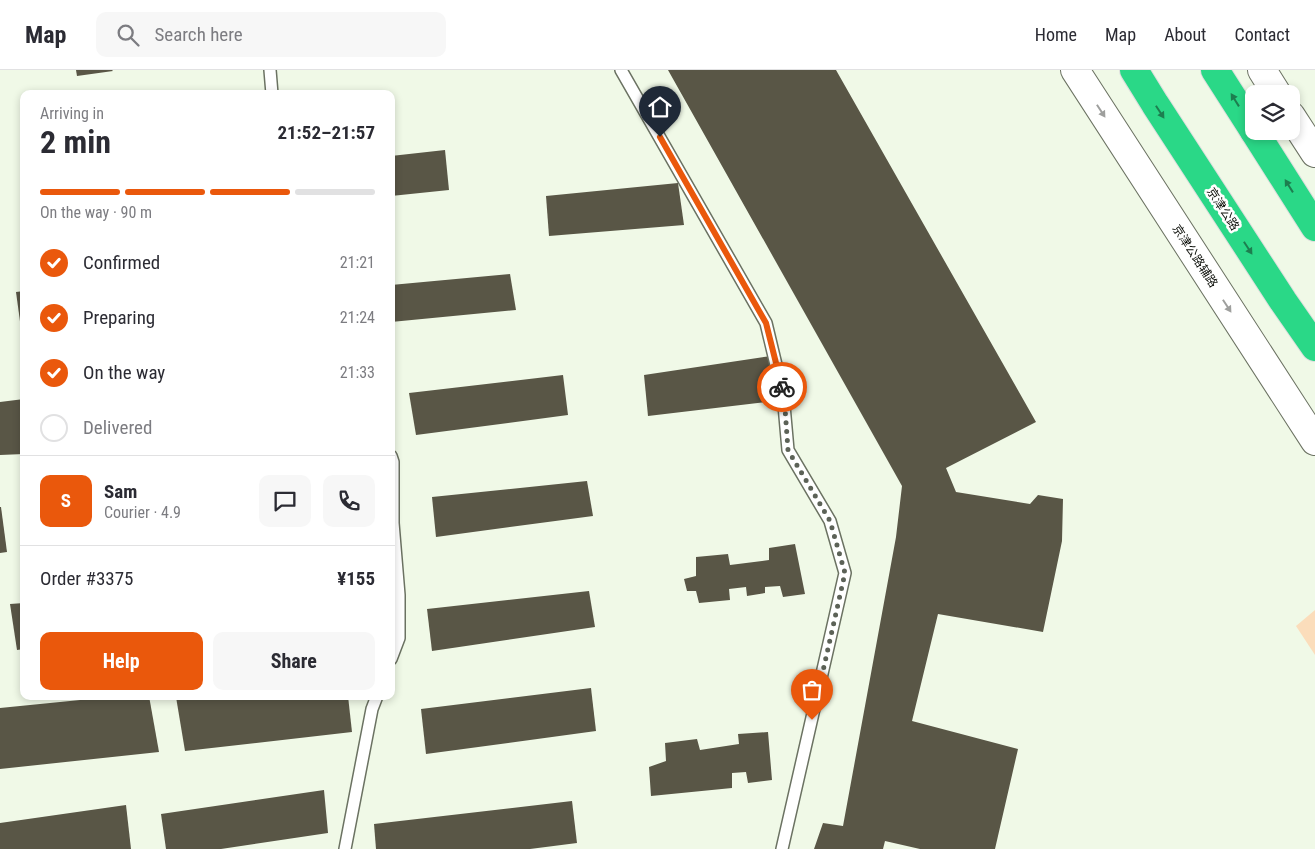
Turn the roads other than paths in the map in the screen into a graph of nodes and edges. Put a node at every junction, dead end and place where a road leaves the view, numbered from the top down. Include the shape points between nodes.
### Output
1 (270, 70) edge
2 (621, 70) edge
3 (1075, 70) edge
4 (1134, 70) edge
5 (1215, 70) edge
6 (1262, 70) edge
7 (1271, 85) edge
8 (272, 90) edge
9 (1245, 117) edge
10 (1300, 130) edge
11 (1260, 140) edge
12 (1315, 153) edge
13 (1315, 227) edge
14 (1315, 347) edge
15 (1315, 441) edge
16 (395, 546) edge
17 (395, 648) edge
18 (375, 700) edge
19 (345, 849) edge
20 (782, 849) edge

1 - 8 lane
2 - 20 lane via 766,323 784,394 788,450 830,521 845,573
3 -> 15 main road, 京津公路辅路
4 -> 14 highway, 京津公路
9 -> 5 highway
6 - 7 main road
10 - 12 main road
13 -> 11 highway
16 - 17 lane via 399,638
18 - 19 lane

